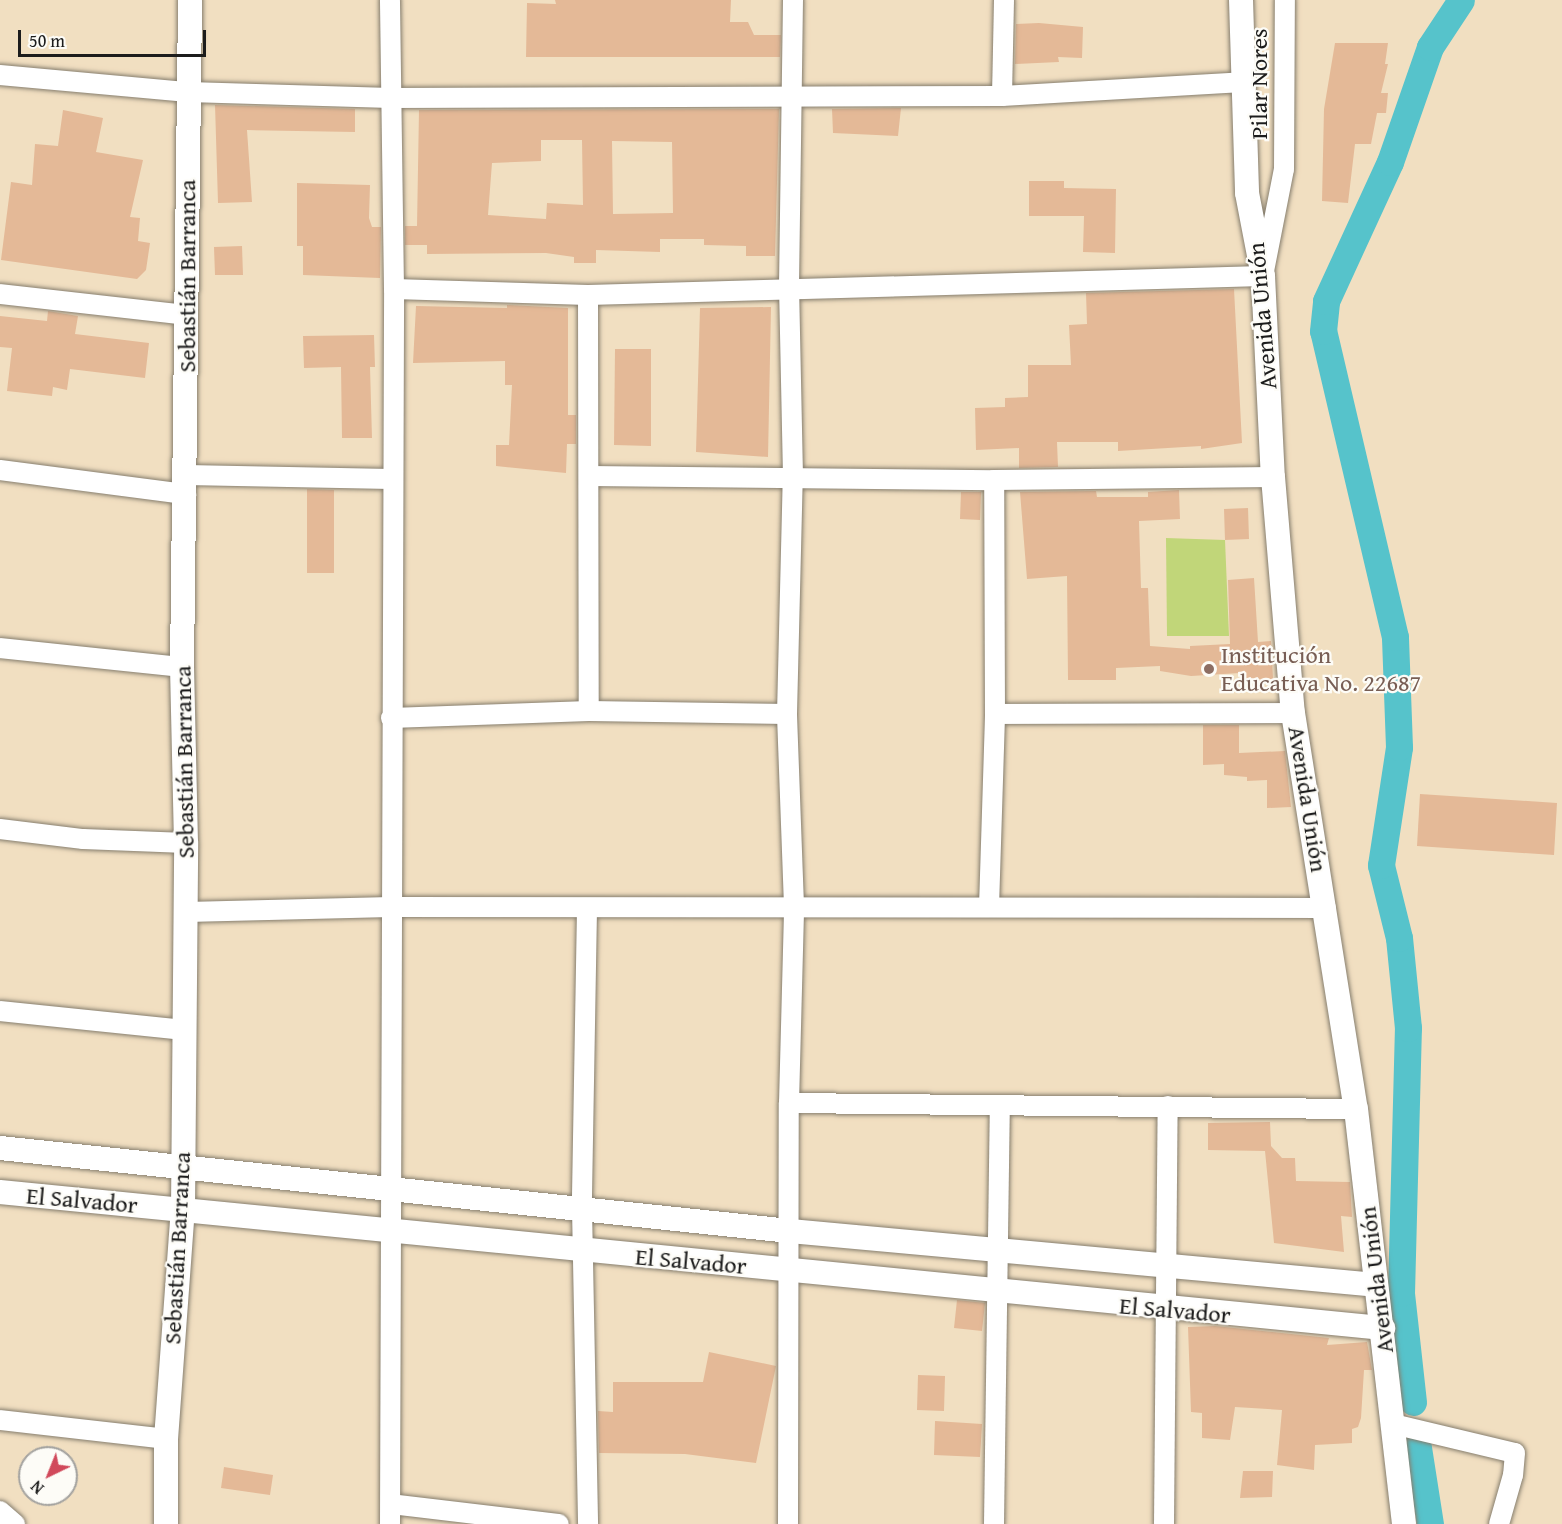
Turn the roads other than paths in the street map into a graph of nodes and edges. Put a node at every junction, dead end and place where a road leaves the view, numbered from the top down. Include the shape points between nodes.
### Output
1 (190, 0) edge
2 (390, 0) edge
3 (793, 0) edge
4 (1004, 0) edge
5 (1241, 0) edge
6 (1285, 0) edge
7 (0, 75) edge
8 (1243, 82) junction
9 (188, 92) junction
10 (793, 94) junction
11 (1002, 96) junction
12 (391, 98) junction
13 (1263, 276) junction
14 (789, 286) junction
15 (394, 289) junction
16 (0, 294) edge
17 (588, 295) junction
18 (187, 315) junction
19 (0, 470) edge
20 (590, 476) junction
21 (793, 476) junction
22 (1273, 477) junction
23 (391, 479) junction
24 (994, 480) junction
25 (186, 485) junction
26 (0, 648) edge
27 (183, 667) junction
28 (589, 711) junction
29 (1293, 713) junction
30 (787, 714) junction
31 (995, 714) junction
32 (392, 718) junction
33 (0, 829) edge
34 (186, 843) junction
35 (794, 906) junction
36 (391, 907) junction
37 (989, 907) junction
38 (1326, 908) junction
39 (587, 909) junction
40 (186, 912) junction
41 (0, 1011) edge
42 (184, 1030) junction
43 (789, 1103) junction
44 (1168, 1106) junction
45 (1000, 1108) junction
46 (1356, 1109) junction
47 (0, 1148) edge
48 (183, 1168) junction
49 (389, 1190) junction
50 (0, 1192) edge
51 (582, 1208) junction
52 (183, 1209) junction
53 (389, 1231) junction
54 (790, 1231) junction
55 (998, 1250) junction
56 (584, 1251) junction
57 (1167, 1263) junction
58 (791, 1269) junction
59 (1376, 1284) junction
60 (997, 1293) junction
61 (1165, 1309) junction
62 (1383, 1328) junction
63 (0, 1420) edge
64 (1393, 1424) junction
65 (166, 1439) junction
66 (391, 1504) junction
67 (0, 1511) edge
68 (15, 1524) edge
69 (166, 1524) edge
70 (390, 1524) edge
71 (560, 1524) edge
72 (588, 1524) edge
73 (788, 1524) edge
74 (994, 1524) edge
75 (1164, 1524) edge
76 (1404, 1524) edge
77 (1498, 1524) edge

1 - 9 street, Sebastián Barranca
2 - 12 street
3 - 10 street
4 - 11 street
5 - 8 street, Avenida Unión
6 - 13 street, Pilar Nores via 1284,169
7 - 9 street
8 - 11 street
8 - 13 street, Avenida Unión via 1247,193
9 - 12 street
9 - 18 street, Sebastián Barranca
10 - 11 street
10 - 12 street
10 - 14 street
12 - 15 street
13 - 14 street
13 - 22 street, Avenida Unión
14 - 17 street
14 - 21 street
15 - 17 street
15 - 23 street
16 - 18 street
17 - 20 street
18 - 25 street, Sebastián Barranca
19 - 25 street
20 - 21 street
20 - 28 street
21 - 24 street
21 - 30 street
22 - 24 street
22 - 29 street, Avenida Unión
23 - 25 street
23 - 32 street
24 - 31 street
25 - 27 street, Sebastián Barranca
26 - 27 street
27 - 34 street, Sebastián Barranca
28 - 30 street
28 - 32 street
29 - 31 street
29 - 38 street, Avenida Unión
30 - 35 street
31 - 37 street
32 - 36 street
33 - 34 street
34 - 40 street, Sebastián Barranca
35 - 37 street
35 - 39 street
35 - 43 street
36 - 39 street
36 - 40 street
36 - 49 street
37 - 38 street
38 - 46 street, Avenida Unión
39 - 51 street
40 - 42 street, Sebastián Barranca
41 - 42 street
42 - 48 street, Sebastián Barranca
43 - 45 street
43 - 54 street
44 - 45 street
44 - 46 street
44 - 57 street
45 - 55 street
46 - 59 street, Avenida Unión
47 - 48 street, El Salvador
48 - 49 street, El Salvador
48 - 52 street, Sebastián Barranca
49 - 51 street, El Salvador
49 - 53 street
50 - 52 street, El Salvador
51 - 54 street, El Salvador
51 - 56 street
52 - 53 street, El Salvador
52 - 65 street, Sebastián Barranca
53 - 56 street, El Salvador
53 - 66 street
54 - 55 street, El Salvador
54 - 58 street
55 - 57 street, El Salvador
55 - 60 street
56 - 58 street, El Salvador
56 - 72 street
57 - 59 street, El Salvador
57 - 61 street
58 - 60 street, El Salvador
58 - 73 street
59 - 62 street, Avenida Unión
60 - 61 street, El Salvador
60 - 74 street
61 - 62 street, El Salvador
61 - 75 street
62 - 64 street, Avenida Unión
63 - 65 street
64 - 76 street, Avenida Unión
64 - 77 street via 1515,1452 1514,1475
65 - 69 street, Sebastián Barranca
66 - 70 street
66 - 71 street
67 - 68 street

